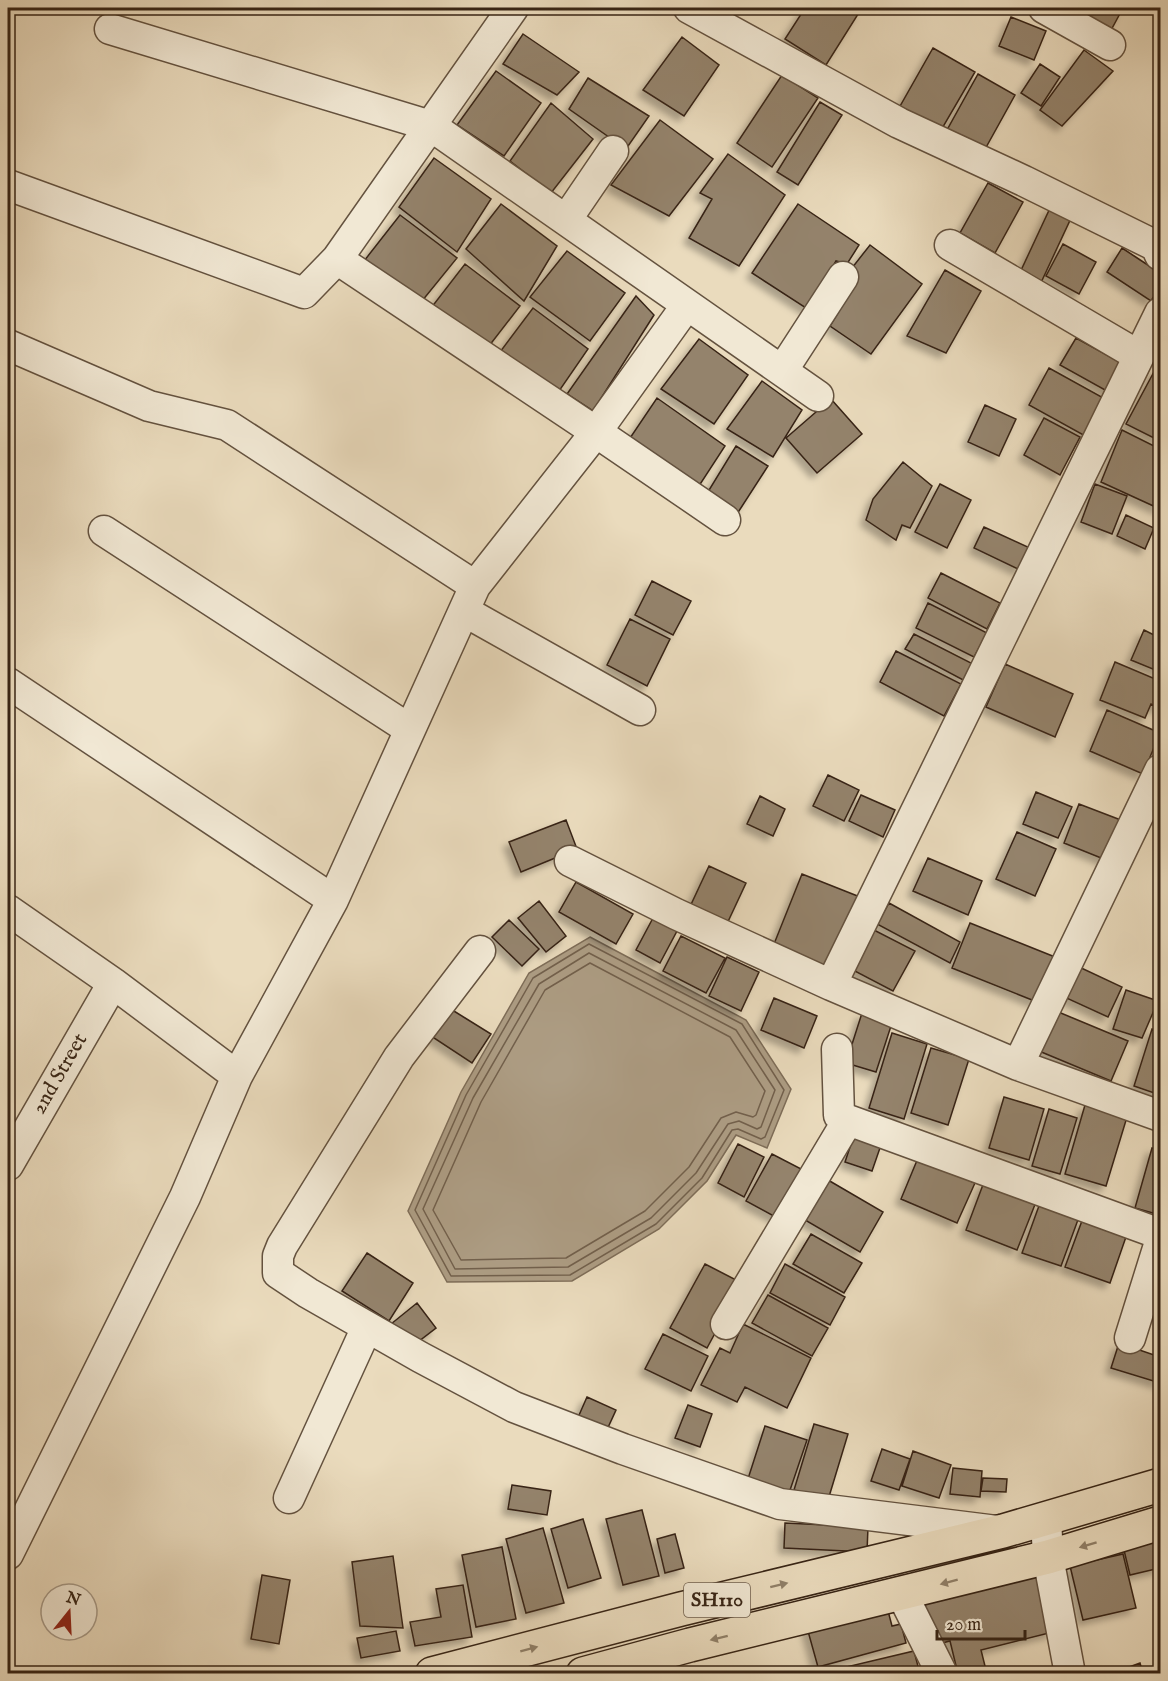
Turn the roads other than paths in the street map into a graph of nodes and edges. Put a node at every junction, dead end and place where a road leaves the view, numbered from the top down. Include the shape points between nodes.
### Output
1 (513, 8) edge
2 (688, 8) edge
3 (1044, 8) edge
4 (110, 29) dead end
5 (1110, 45) dead end
6 (431, 126) junction
7 (613, 151) dead end
8 (8, 185) edge
9 (566, 220) junction
10 (950, 245) dead end
11 (1161, 255) edge
12 (337, 259) junction
13 (843, 277) dead end
14 (687, 305) junction
15 (1161, 313) edge
16 (8, 345) edge
17 (1140, 356) junction
18 (782, 371) junction
19 (818, 396) dead end
20 (596, 432) junction
21 (725, 520) dead end
22 (104, 531) dead end
23 (470, 599) junction
24 (8, 683) edge
25 (640, 710) dead end
26 (410, 729) junction
27 (1161, 770) edge
28 (570, 861) dead end
29 (333, 900) junction
30 (8, 910) edge
31 (480, 951) dead end
32 (113, 983) junction
33 (831, 985) junction
34 (837, 1049) dead end
35 (1018, 1065) junction
36 (237, 1076) junction
37 (1161, 1116) edge
38 (848, 1120) junction
39 (8, 1165) edge
40 (1161, 1234) edge
41 (1161, 1242) edge
42 (726, 1324) dead end
43 (367, 1327) junction
44 (1130, 1338) dead end
45 (1161, 1485) edge
46 (289, 1498) dead end
47 (1046, 1519) junction
48 (1161, 1523) edge
49 (1003, 1531) junction
50 (8, 1554) edge
51 (1048, 1557) junction
52 (902, 1594) junction
53 (432, 1674) edge
54 (583, 1674) edge
55 (942, 1674) edge
56 (1070, 1674) edge

1 - 6 street
2 - 11 street via 899,123 1156,246
3 - 5 street
4 - 6 street
6 - 9 street
6 - 12 street
7 - 9 street
8 - 12 street via 304,293
9 - 14 street
10 - 17 street
12 - 20 street
13 - 18 street
14 - 18 street
14 - 20 street
15 - 17 street
16 - 23 street via 149,406 228,425
17 - 33 street
18 - 19 street
20 - 21 street
20 - 23 street
22 - 26 street
23 - 25 street
23 - 26 street
24 - 29 street
26 - 29 street
27 - 35 street
28 - 33 street
29 - 36 street
30 - 32 street
31 - 43 street via 399,1057 278,1256 278,1273
32 - 36 street
32 - 39 street, 2nd Street
33 - 35 street
34 - 38 street via 839,1115
35 - 37 street
36 - 50 street via 185,1197
38 - 40 street
38 - 42 street
41 - 44 street
43 - 46 street
43 - 49 street via 514,1407 780,1504
45 - 47 main road, SH110
47 - 49 main road, SH110
47 - 51 street
48 -> 51 main road, SH110
53 -> 49 main road, SH110
51 -> 52 main road, SH110
51 - 56 street
52 -> 54 main road, SH110
52 - 55 street

